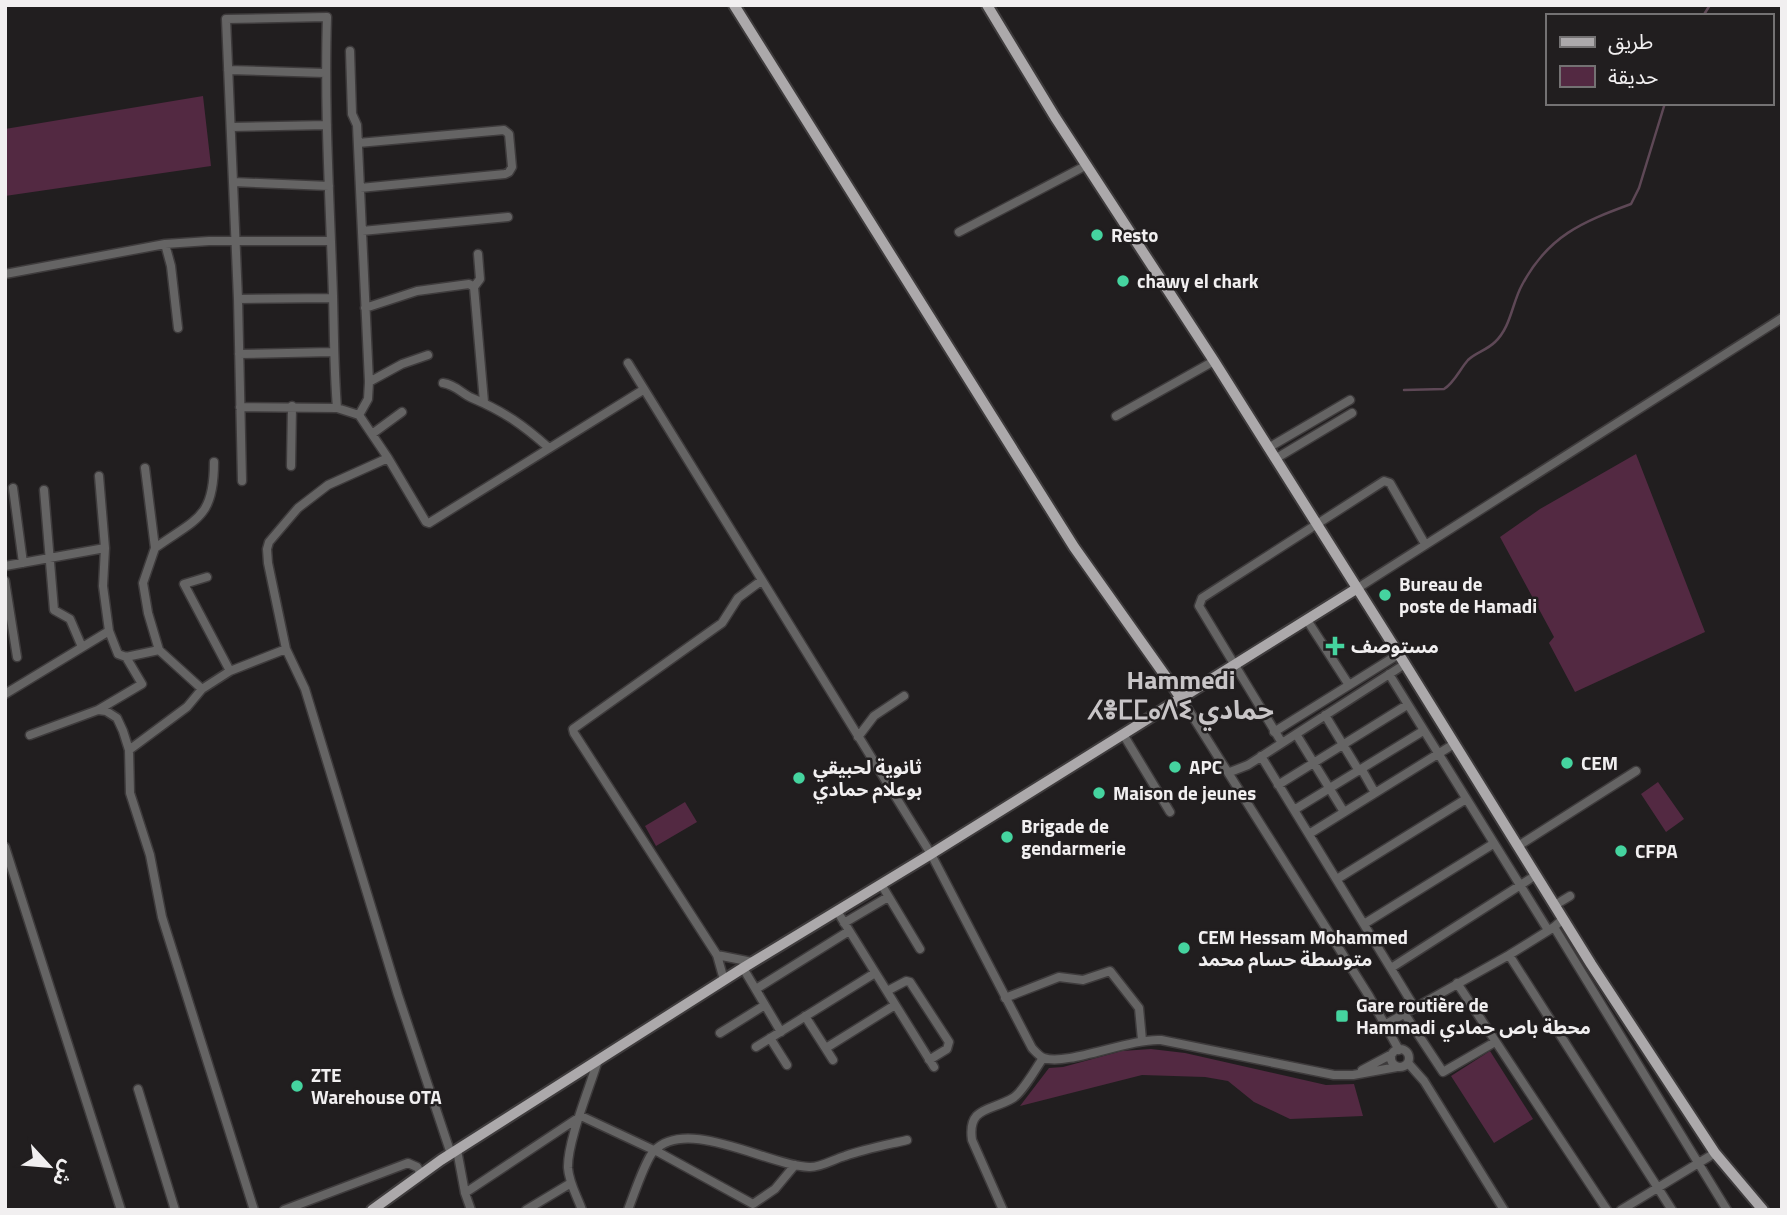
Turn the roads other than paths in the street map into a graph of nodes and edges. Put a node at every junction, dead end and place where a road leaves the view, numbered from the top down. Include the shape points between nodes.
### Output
1 (734, 5) edge
2 (987, 5) edge
3 (350, 51) dead end
4 (228, 70) junction
5 (325, 73) junction
6 (327, 125) junction
7 (231, 127) junction
8 (358, 143) junction
9 (1087, 165) junction
10 (233, 182) junction
11 (329, 186) junction
12 (360, 188) junction
13 (508, 217) dead end
14 (362, 231) junction
15 (960, 232) dead end
16 (236, 241) junction
17 (330, 241) junction
18 (165, 244) junction
19 (478, 254) dead end
20 (5, 274) edge
21 (471, 286) junction
22 (333, 298) junction
23 (239, 299) junction
24 (365, 308) junction
25 (1782, 318) edge
26 (178, 328) dead end
27 (332, 352) junction
28 (239, 354) junction
29 (428, 355) dead end
30 (1213, 361) junction
31 (628, 363) dead end
32 (369, 382) junction
33 (443, 383) dead end
34 (643, 390) junction
35 (1350, 400) dead end
36 (484, 402) junction
37 (292, 406) junction
38 (240, 407) junction
39 (337, 408) junction
40 (402, 412) dead end
41 (1352, 413) dead end
42 (359, 415) junction
43 (1116, 416) dead end
44 (372, 434) junction
45 (549, 448) junction
46 (1268, 448) junction
47 (388, 458) junction
48 (1275, 459) junction
49 (215, 462) dead end
50 (291, 466) dead end
51 (145, 468) dead end
52 (99, 476) dead end
53 (242, 481) dead end
54 (13, 488) dead end
55 (44, 490) dead end
56 (1315, 523) junction
57 (1425, 544) junction
58 (105, 548) junction
59 (155, 548) junction
60 (49, 557) junction
61 (23, 563) junction
62 (5, 566) edge
63 (207, 577) dead end
64 (5, 581) edge
65 (761, 581) junction
66 (1356, 589) junction
67 (1307, 620) junction
68 (109, 631) junction
69 (82, 647) junction
70 (286, 649) junction
71 (159, 650) junction
72 (17, 657) dead end
73 (125, 657) junction
74 (1402, 659) junction
75 (1235, 664) junction
76 (230, 671) junction
77 (1389, 674) junction
78 (1349, 685) junction
79 (202, 689) junction
80 (5, 694) edge
81 (904, 696) dead end
82 (1181, 698) junction
83 (1407, 705) junction
84 (98, 710) junction
85 (1325, 715) junction
86 (1423, 731) junction
87 (1275, 732) junction
88 (1123, 734) junction
89 (1296, 734) junction
90 (30, 735) dead end
91 (858, 737) junction
92 (1282, 743) junction
93 (1454, 744) junction
94 (1343, 745) junction
95 (129, 750) junction
96 (1438, 754) junction
97 (1262, 756) junction
98 (1313, 763) junction
99 (1361, 770) junction
100 (1636, 771) dead end
101 (1230, 772) junction
102 (1278, 785) junction
103 (1329, 789) junction
104 (1375, 793) junction
105 (1466, 799) junction
106 (1294, 810) junction
107 (1170, 812) dead end
108 (1344, 812) junction
109 (1309, 834) junction
110 (1493, 844) junction
111 (1518, 846) junction
112 (5, 847) edge
113 (931, 854) junction
114 (1536, 875) junction
115 (1337, 878) junction
116 (881, 884) junction
117 (1520, 886) junction
118 (1570, 896) dead end
119 (888, 897) junction
120 (1555, 905) junction
121 (837, 912) junction
122 (1563, 919) junction
123 (1364, 924) junction
124 (847, 927) junction
125 (1551, 929) junction
126 (920, 949) dead end
127 (1509, 954) junction
128 (717, 955) junction
129 (747, 965) junction
130 (1391, 968) junction
131 (906, 970) dead end
132 (875, 973) junction
133 (724, 980) junction
134 (908, 981) junction
135 (1457, 983) junction
136 (755, 989) junction
137 (887, 991) junction
138 (1005, 998) junction
139 (765, 1005) junction
140 (895, 1005) junction
141 (1415, 1007) junction
142 (1404, 1013) junction
143 (805, 1016) junction
144 (1386, 1024) junction
145 (720, 1032) dead end
146 (781, 1032) junction
147 (770, 1038) junction
148 (1142, 1040) junction
149 (1495, 1042) junction
150 (756, 1047) dead end
151 (826, 1048) junction
152 (1395, 1052) junction
153 (1043, 1058) junction
154 (598, 1060) junction
155 (833, 1060) dead end
156 (1408, 1063) junction
157 (787, 1065) dead end
158 (1397, 1067) junction
159 (1353, 1075) junction
160 (138, 1089) dead end
161 (581, 1116) junction
162 (907, 1140) dead end
163 (653, 1151) junction
164 (454, 1152) junction
165 (1715, 1153) junction
166 (1698, 1163) junction
167 (795, 1165) junction
168 (421, 1173) junction
169 (571, 1183) junction
170 (1658, 1189) junction
171 (465, 1193) junction
172 (121, 1210) edge
173 (175, 1210) edge
174 (254, 1210) edge
175 (284, 1210) edge
176 (372, 1210) edge
177 (471, 1210) edge
178 (526, 1210) edge
179 (582, 1210) edge
180 (628, 1210) edge
181 (1003, 1210) edge
182 (1504, 1210) edge
183 (1607, 1210) edge
184 (1621, 1210) edge
185 (1672, 1210) edge
186 (1727, 1210) edge
187 (1763, 1210) edge

1 - 82 main road via 1074,547
2 - 9 main road
3 - 8 street
4 - 5 street
4 - 5 street via 226,19 327,17
4 - 7 street
5 - 6 street
6 - 7 street
6 - 11 street
7 - 10 street
8 - 12 street
8 - 12 street via 504,130 509,134 512,164 505,174
9 - 15 street
9 - 30 main road
10 - 11 street
10 - 16 street
11 - 17 street
12 - 14 street
13 - 14 street
14 - 24 street
16 - 17 street
16 - 18 street
16 - 23 street
17 - 22 street
18 - 20 street
18 - 26 street
19 - 21 street via 480,279
21 - 24 street via 417,291
21 - 36 street
22 - 23 street
22 - 27 street
23 - 28 street
24 - 32 street
25 - 57 street
27 - 28 street
27 - 39 street
28 - 38 street
29 - 32 street
30 - 43 street
30 - 46 main road
31 - 34 street
32 - 42 street via 368,399
33 - 36 street
34 - 45 street
34 - 65 street
35 - 46 street
36 - 45 street via 519,421
37 - 38 street
37 - 39 street
37 - 50 street
38 - 53 street
39 - 42 street
40 - 44 street
41 - 48 street
42 - 44 street
44 - 47 street
45 - 47 street via 429,523
46 - 48 main road
47 - 70 street via 328,485 299,508 269,542 268,563
48 - 56 main road
49 - 59 street via 211,500 203,513
51 - 59 street
52 - 58 street
54 - 61 street
55 - 60 street
56 - 57 street via 1388,481
56 - 66 main road
56 - 75 street via 1199,602
57 - 66 street
58 - 60 street
58 - 68 street via 103,586
59 - 71 street via 143,583
60 - 61 street
60 - 69 street via 54,610 70,619
61 - 62 street
63 - 76 street via 184,584
64 - 72 street
65 - 91 street
65 - 128 street via 738,598 722,623 573,729
66 - 67 main road
66 - 74 main road
67 - 75 main road
67 - 78 street
68 - 69 street
68 - 73 street via 118,654
69 - 80 street
70 - 76 street
70 - 164 street via 305,689 398,995
71 - 73 street
71 - 79 street
73 - 84 street via 142,684
74 - 77 street
74 - 78 street
74 - 93 main road
75 - 82 main road
75 - 87 street
76 - 79 street
77 - 83 street
77 - 85 street
78 - 87 street
79 - 95 street via 187,707
81 - 91 street via 874,716
82 - 88 main road
82 - 101 street
83 - 86 street
83 - 94 street
84 - 90 street
84 - 95 street via 117,718
85 - 89 street
85 - 94 street
86 - 96 street
86 - 99 street
87 - 92 street
88 - 107 street
88 - 113 main road
89 - 92 street
89 - 98 street
91 - 113 street
92 - 97 street
93 - 96 street
93 - 111 main road
94 - 98 street
94 - 99 street
95 - 174 street via 130,793 150,855 162,917
96 - 104 street
96 - 105 street
97 - 101 street
97 - 102 street
98 - 102 street
98 - 103 street
99 - 103 street
99 - 104 street
100 - 111 street
101 - 144 street
102 - 106 street
103 - 106 street
103 - 108 street
104 - 108 street
105 - 110 street
105 - 115 street
106 - 109 street
108 - 109 street
109 - 115 street
110 - 117 street
110 - 123 street
111 - 114 main road
112 - 172 street
113 - 116 main road
113 - 138 street
114 - 117 street
114 - 120 main road
115 - 123 street
116 - 119 street
116 - 121 main road
117 - 125 street
117 - 130 street
118 - 120 street
119 - 124 street
119 - 126 street
120 - 122 main road
121 - 124 street
121 - 129 main road
122 - 125 street
122 - 165 main road
123 - 130 street
124 - 132 street
124 - 136 street
125 - 127 street
125 - 166 street
127 - 135 street
127 - 170 street
128 - 129 street
128 - 133 street
129 - 133 main road
129 - 136 street
130 - 141 street
131 - 134 street
132 - 137 street
132 - 143 street
133 - 154 main road
134 - 137 street
134 - 140 street via 949,1044 932,1063
135 - 141 street
135 - 149 street
136 - 139 street
137 - 140 street
138 - 148 street via 1059,976 1083,981 1110,971 1139,1008
138 - 153 street via 1032,1048
139 - 145 street
139 - 146 street
140 - 151 street
141 - 142 street
142 - 144 street
142 - 149 street via 1443,1072
143 - 146 street
143 - 151 street
144 - 152 street
146 - 147 street
147 - 150 street
147 - 157 street
148 - 153 street via 1060,1060
148 - 159 street via 1167,1041 1325,1074
149 - 183 street
151 - 155 street
152 - 156 street via 1408,1054
152 - 158 street via 1392,1062
152 - 159 street
153 - 181 street via 1015,1097 982,1110 971,1129
154 - 161 street
154 - 164 main road
156 - 158 street
156 - 182 street
158 - 159 street
160 - 173 street
161 - 163 street
161 - 169 street via 568,1166
161 - 171 street
162 - 167 street via 812,1168
163 - 167 street via 684,1139 714,1142
163 - 167 street via 753,1204 775,1189
163 - 180 street
164 - 168 main road
164 - 171 street
165 - 166 street
165 - 187 main road
166 - 170 street
166 - 186 street
168 - 175 street via 408,1163
168 - 176 main road
169 - 178 street
169 - 179 street
170 - 184 street
170 - 185 street
171 - 177 street

